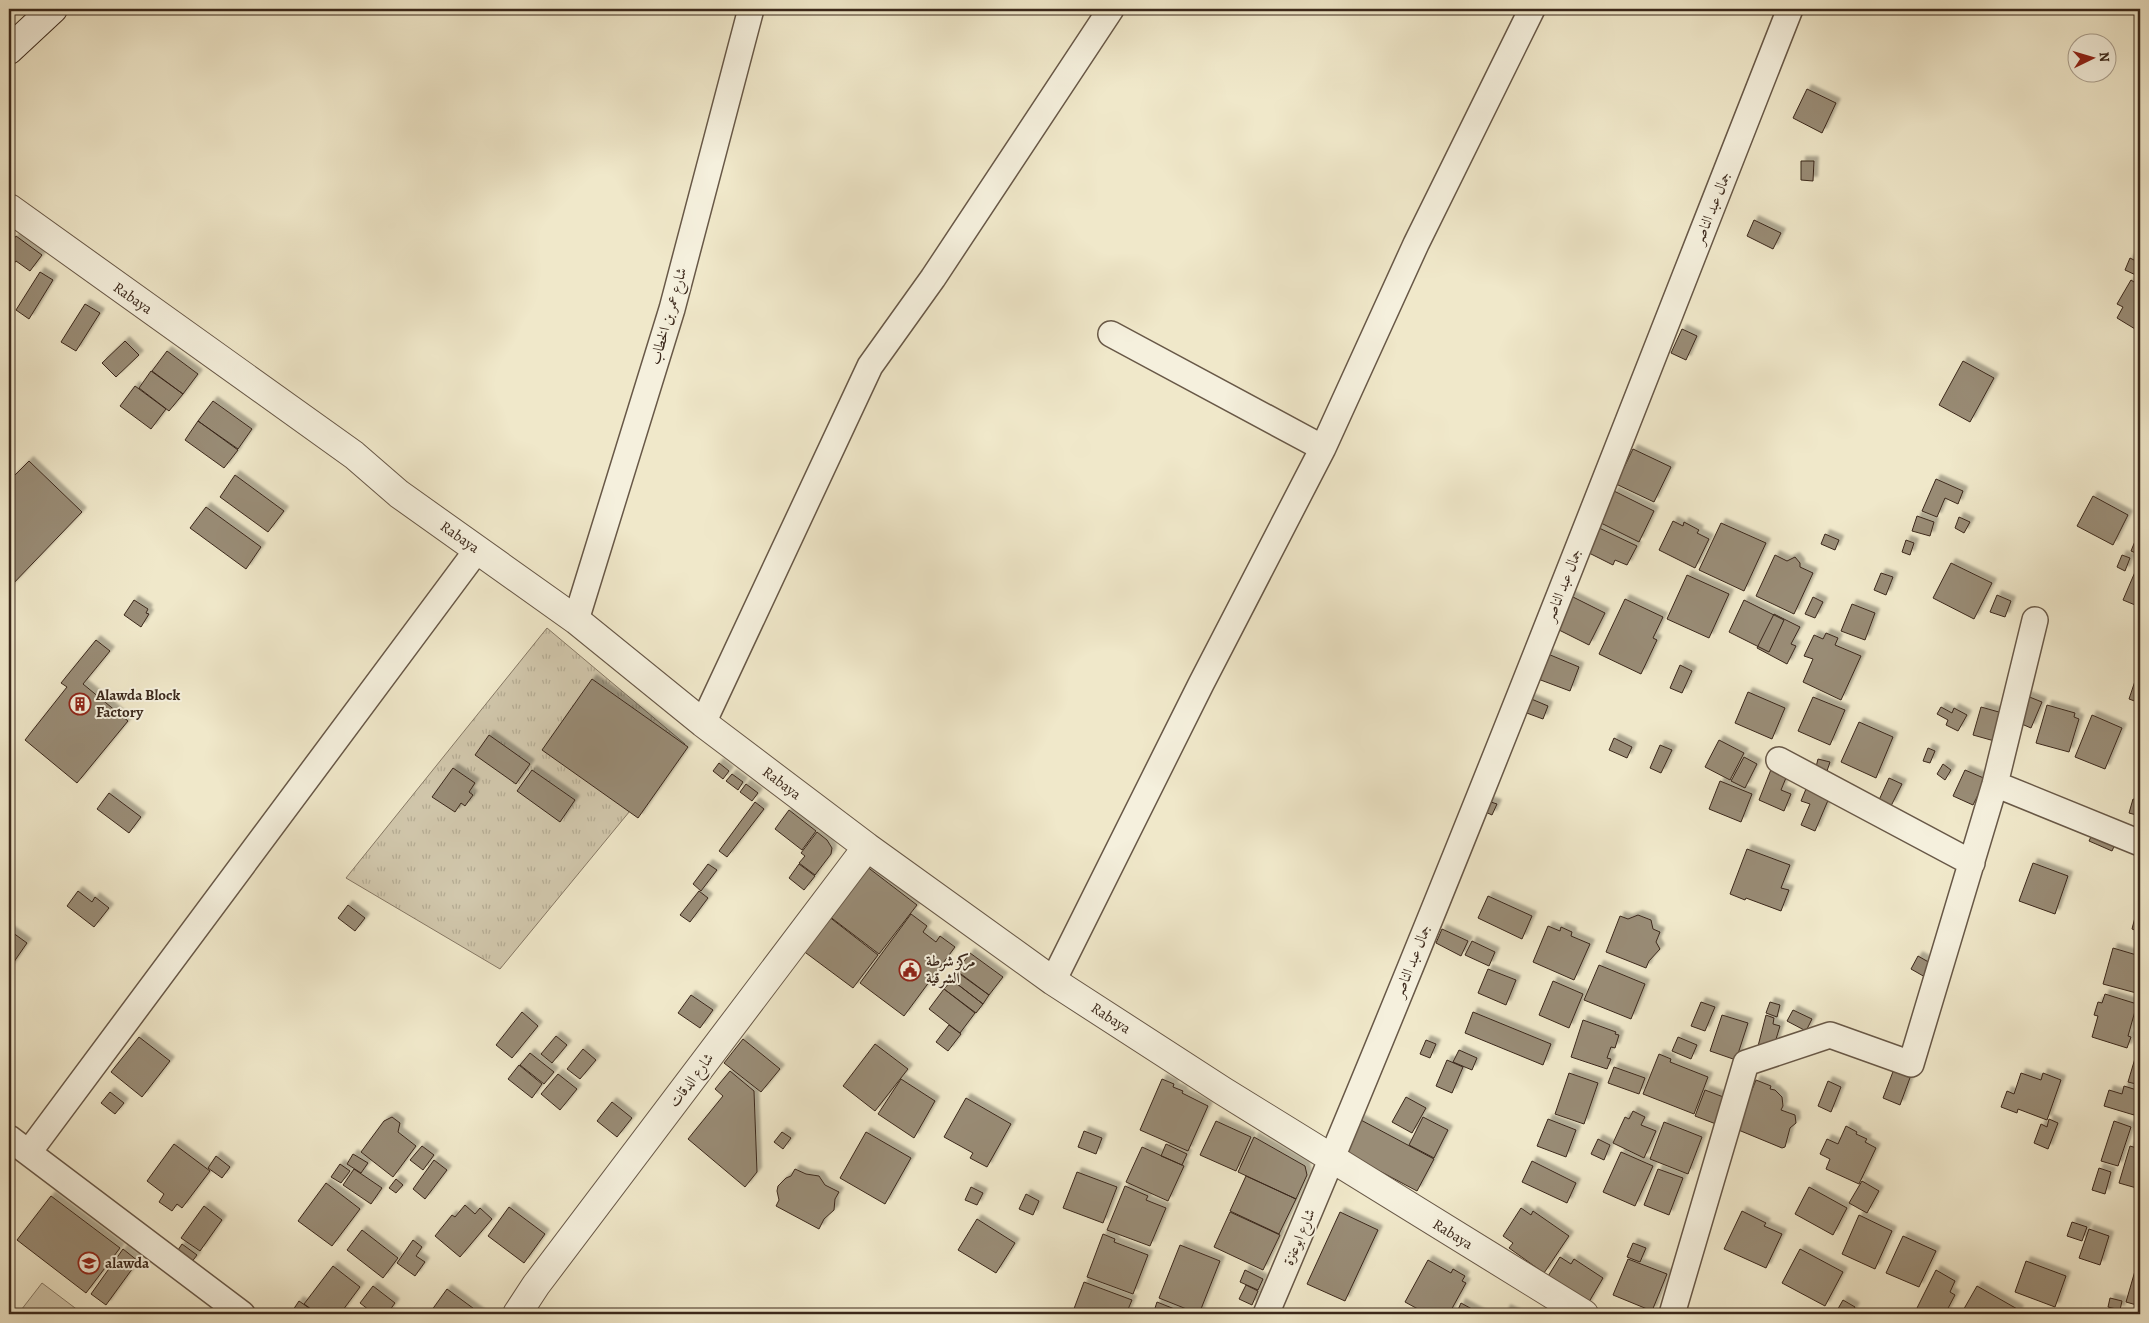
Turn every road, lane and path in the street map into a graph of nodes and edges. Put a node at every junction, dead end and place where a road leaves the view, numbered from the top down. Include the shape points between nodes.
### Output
1 (54, 9) edge
2 (751, 9) edge
3 (1111, 9) edge
4 (1532, 9) edge
5 (1790, 9) edge
6 (9, 50) edge
7 (9, 208) edge
8 (1111, 334) dead end
9 (1323, 448) junction
10 (477, 550) junction
11 (576, 620) junction
12 (2035, 620) dead end
13 (703, 723) junction
14 (1779, 760) dead end
15 (1995, 784) junction
16 (2140, 843) edge
17 (867, 847) junction
18 (1972, 863) junction
19 (1053, 980) junction
20 (9, 1138) edge
21 (29, 1152) junction
22 (1332, 1160) junction
23 (242, 1314) edge
24 (517, 1314) edge
25 (1266, 1314) edge
26 (1584, 1314) edge
27 (1672, 1314) edge

1 - 6 street
2 - 11 street, شارع عمر بن الخطاب via 672,309
3 - 13 street via 933,278 870,366
4 - 9 street via 1416,244
5 - 22 street, جمال عبد الناصر
7 - 10 street, Rabaya via 354,455 399,494
8 - 9 street
9 - 19 street
10 - 11 street, Rabaya
10 - 21 street
11 - 13 street, Rabaya
12 - 15 street
13 - 17 street, Rabaya
14 - 18 street
15 - 16 street
15 - 18 street
17 - 19 street, Rabaya
17 - 24 street, شارع الدقات
18 - 27 street via 1911,1064 1830,1035 1746,1063
19 - 22 street, Rabaya
20 - 21 street
21 - 23 street
22 - 25 street, شارع ابوعنزة
22 - 26 street, Rabaya

